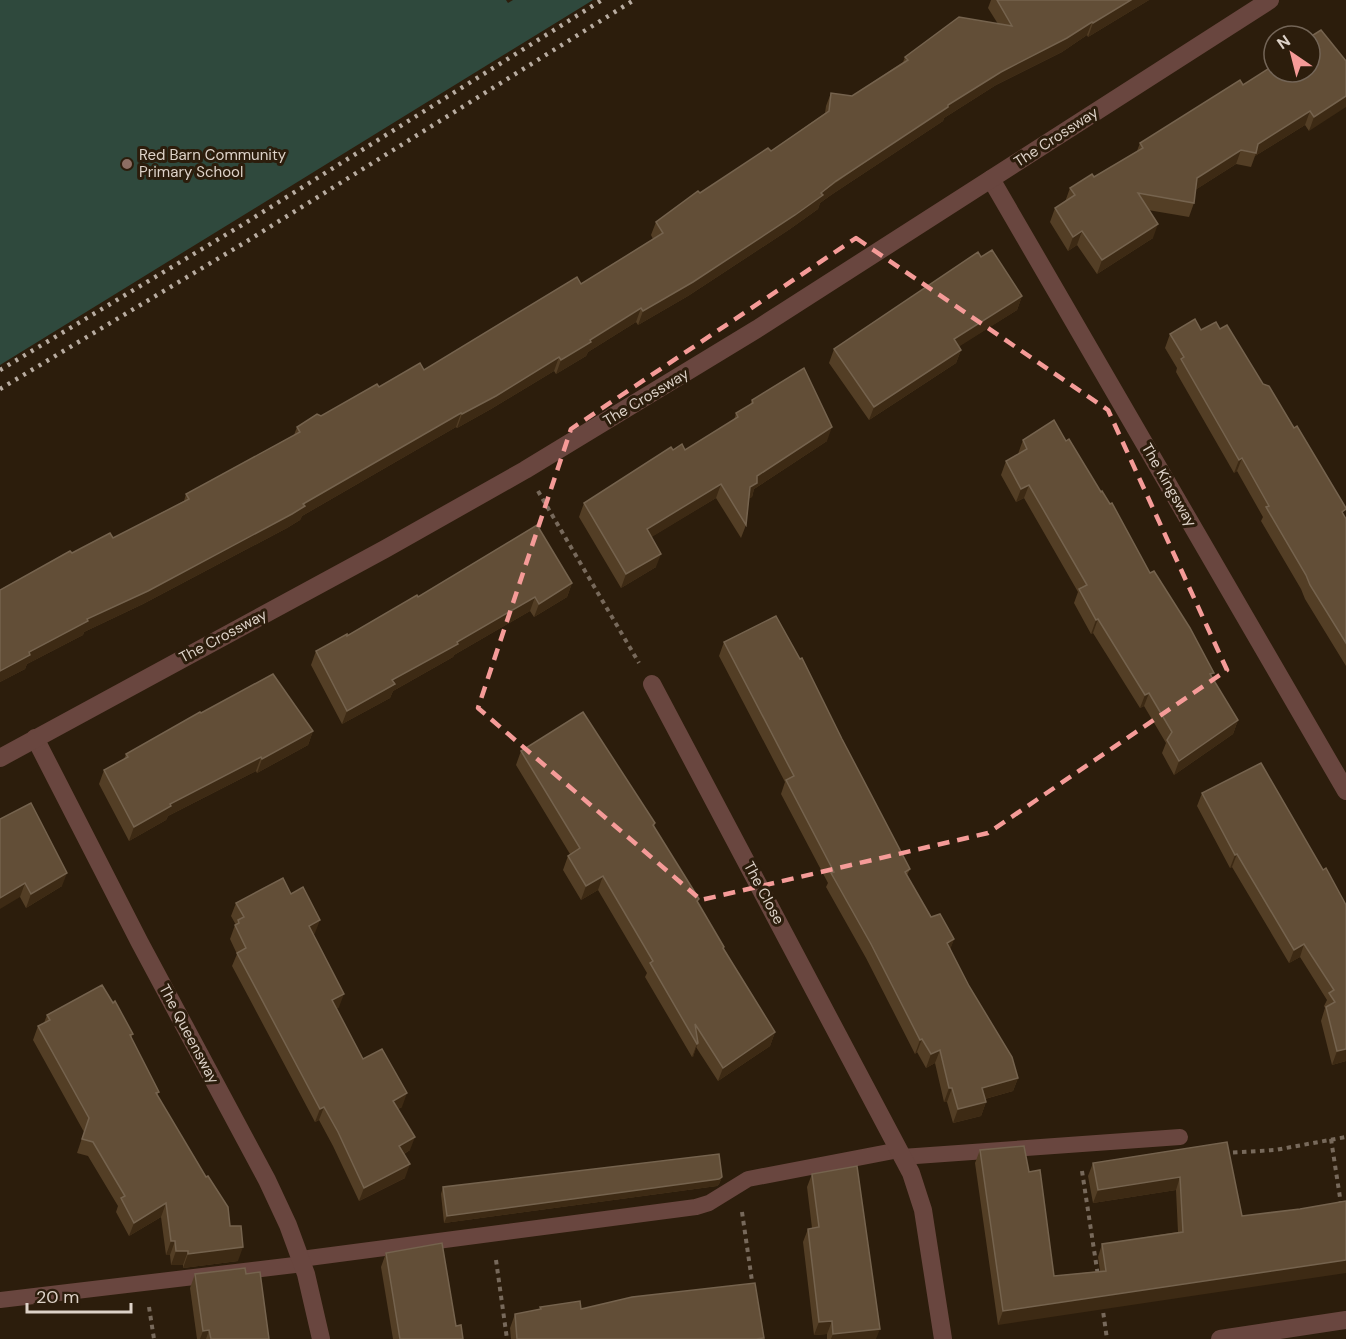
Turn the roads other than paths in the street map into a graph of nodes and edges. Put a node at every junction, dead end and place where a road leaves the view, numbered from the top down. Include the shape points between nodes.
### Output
1 (1270, 0) edge
2 (991, 179) junction
3 (652, 684) road end
4 (35, 738) junction
5 (0, 758) edge
6 (1346, 791) edge
7 (1180, 1137) dead end
8 (901, 1153) junction
9 (302, 1261) junction
10 (0, 1300) edge
11 (1346, 1320) edge
12 (321, 1339) edge
13 (943, 1339) edge
14 (1221, 1339) edge

1 - 2 street, The Crossway
2 - 4 street, The Crossway via 757,329 525,470
2 - 6 street, The Kingsway
3 - 8 street, The Close
4 - 5 street, The Crossway
4 - 9 street, The Queensway via 267,1180
7 - 8 lane
8 - 9 lane via 748,1179 696,1207
8 - 13 street, The Close via 923,1210
9 - 10 lane
9 - 12 street, The Queensway
11 - 14 street

